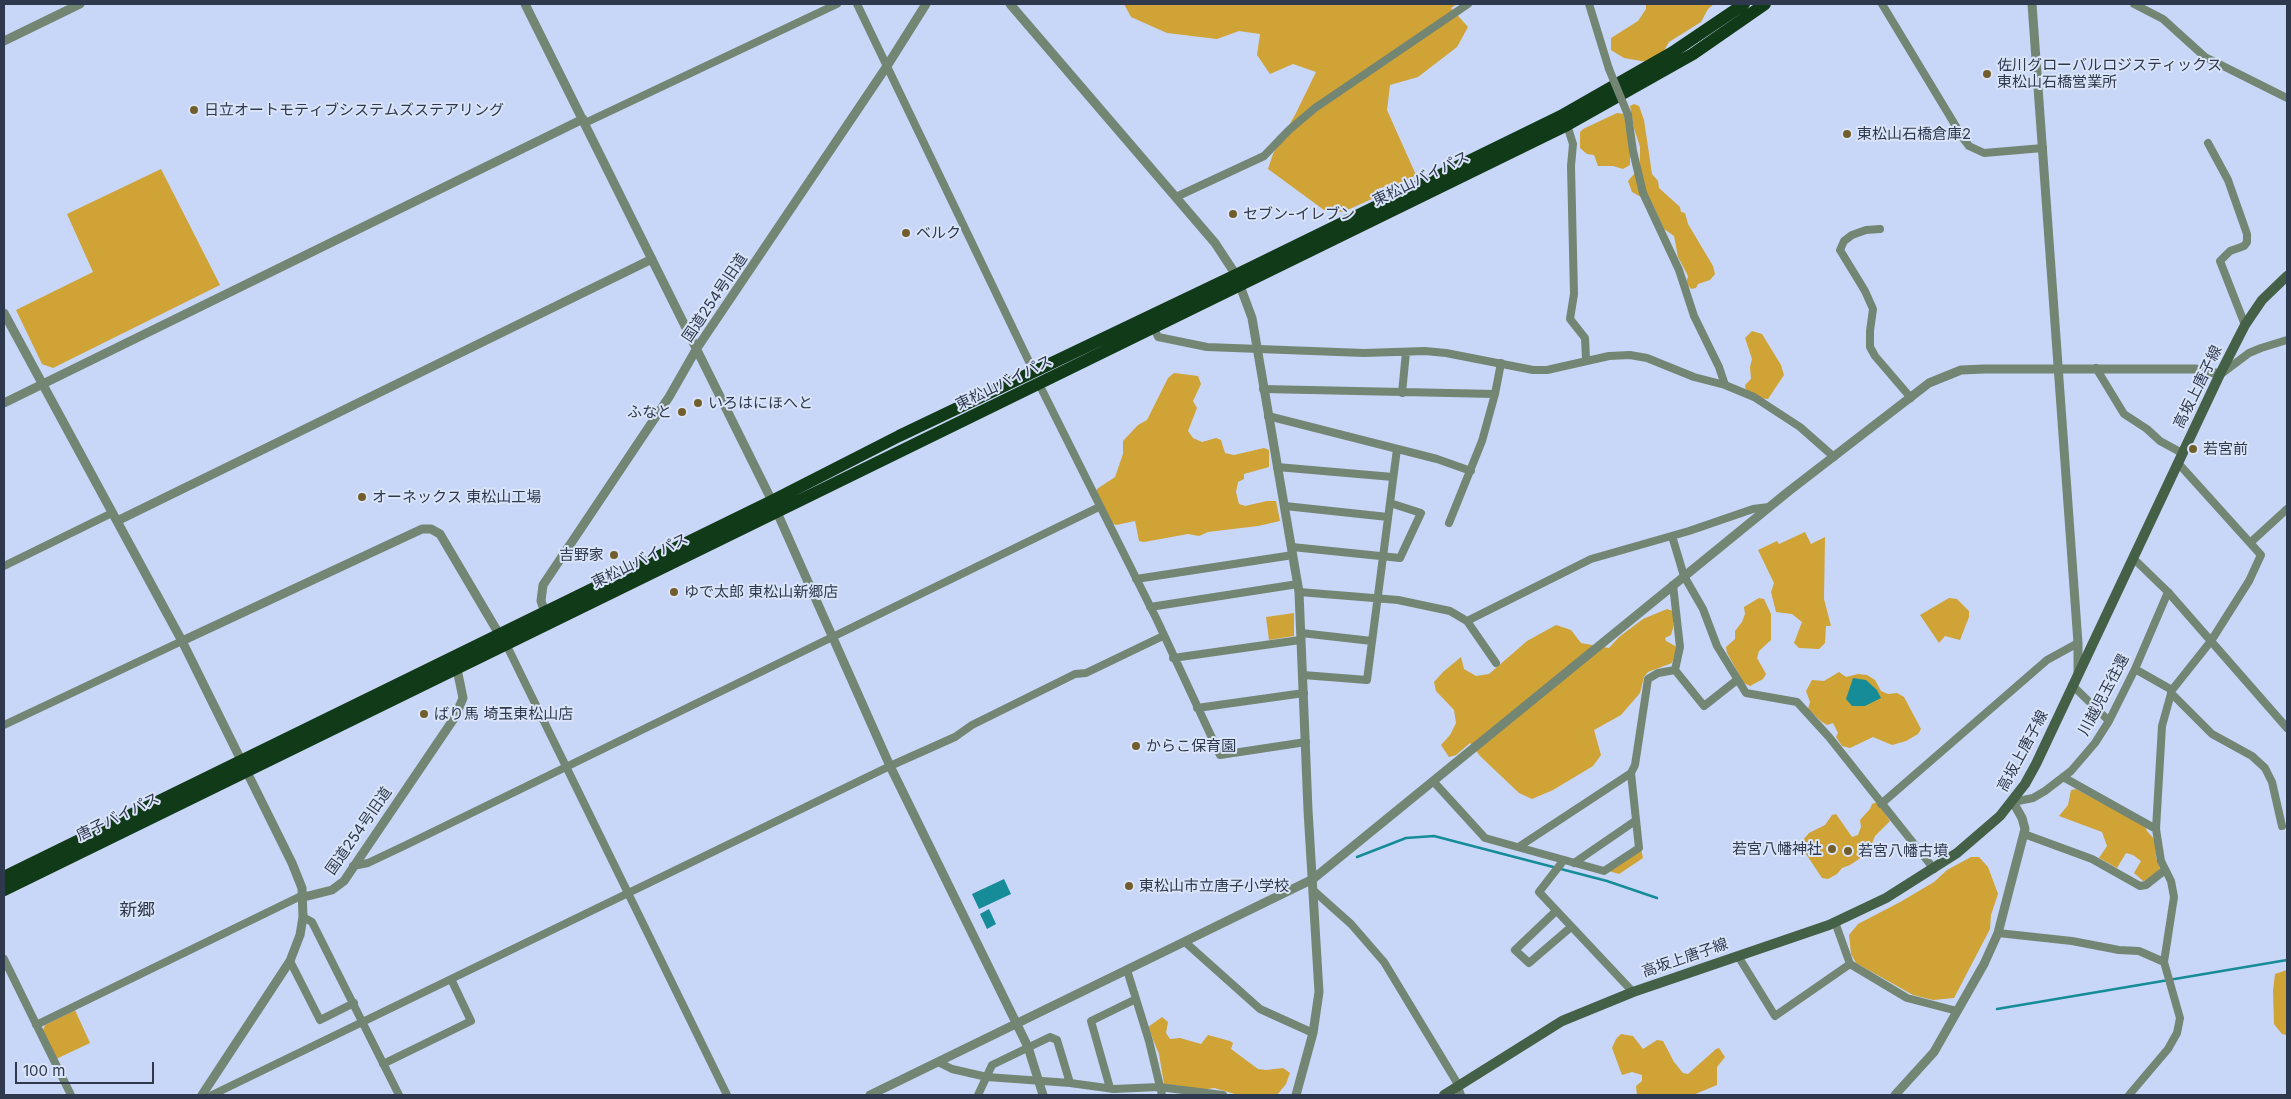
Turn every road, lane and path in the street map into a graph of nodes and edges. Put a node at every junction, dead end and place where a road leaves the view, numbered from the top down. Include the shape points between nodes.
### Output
1 (80, 4) edge
2 (525, 4) edge
3 (837, 4) edge
4 (857, 4) edge
5 (926, 4) edge
6 (1010, 4) edge
7 (1468, 4) edge
8 (1588, 4) edge
9 (1744, 4) edge
10 (1765, 4) edge
11 (1882, 4) edge
12 (2032, 4) edge
13 (2134, 4) edge
14 (4, 41) edge
15 (887, 66) junction
16 (2287, 98) edge
17 (584, 121) junction
18 (1567, 125) junction
19 (2208, 143) dead end
20 (2043, 148) junction
21 (1176, 197) junction
22 (1880, 229) dead end
23 (652, 259) junction
24 (2287, 276) edge
25 (1239, 280) junction
26 (4, 312) edge
27 (2245, 325) junction
28 (1154, 328) junction
29 (2287, 340) edge
30 (697, 348) junction
31 (1256, 349) junction
32 (1406, 352) junction
33 (1586, 360) junction
34 (1501, 363) junction
35 (2058, 368) junction
36 (2096, 368) junction
37 (1034, 372) junction
38 (2220, 374) junction
39 (1039, 384) junction
40 (41, 385) junction
41 (1725, 385) junction
42 (1263, 389) junction
43 (1402, 393) junction
44 (1495, 394) junction
45 (1911, 398) junction
46 (4, 402) edge
47 (1268, 416) junction
48 (1396, 449) junction
49 (1834, 457) junction
50 (2180, 458) junction
51 (1277, 466) junction
52 (1471, 471) junction
53 (1393, 477) junction
54 (1390, 503) junction
55 (1285, 506) junction
56 (775, 507) junction
57 (1099, 507) junction
58 (1769, 508) junction
59 (2287, 510) edge
60 (114, 517) junction
61 (1388, 517) junction
62 (1449, 523) dead end
63 (1672, 536) junction
64 (2251, 542) junction
65 (1292, 551) junction
66 (1383, 557) junction
67 (2134, 558) junction
68 (4, 566) edge
69 (1684, 576) junction
70 (1136, 580) junction
71 (1673, 585) junction
72 (1298, 588) junction
73 (2168, 592) junction
74 (1378, 598) junction
75 (1150, 607) junction
76 (545, 612) junction
77 (1467, 621) junction
78 (831, 636) junction
79 (1164, 636) junction
80 (1300, 637) junction
81 (502, 639) junction
82 (182, 641) junction
83 (1372, 641) junction
84 (2211, 641) junction
85 (2078, 643) junction
86 (1173, 658) junction
87 (1496, 663) dead end
88 (456, 669) junction
89 (2135, 669) junction
90 (1675, 670) junction
91 (2078, 673) junction
92 (1303, 675) junction
93 (1737, 680) junction
94 (2072, 685) junction
95 (2171, 692) junction
96 (1304, 693) junction
97 (1197, 708) junction
98 (2109, 721) junction
99 (4, 725) edge
100 (2287, 728) edge
101 (1306, 742) junction
102 (566, 765) junction
103 (243, 766) junction
104 (890, 766) junction
105 (1631, 773) junction
106 (2063, 777) junction
107 (1432, 781) junction
108 (2013, 802) junction
109 (1881, 804) junction
110 (1636, 821) junction
111 (2287, 821) edge
112 (2156, 829) junction
113 (2024, 834) junction
114 (1520, 846) junction
115 (1563, 860) junction
116 (1574, 863) junction
117 (353, 866) junction
118 (1934, 869) junction
119 (2165, 870) junction
120 (4, 877) edge
121 (1313, 879) junction
122 (4, 890) edge
123 (1314, 891) junction
124 (629, 894) junction
125 (304, 896) junction
126 (1556, 911) junction
127 (303, 917) junction
128 (1835, 922) junction
129 (1571, 927) junction
130 (1998, 933) junction
131 (1185, 942) junction
132 (1738, 956) junction
133 (4, 959) edge
134 (290, 961) junction
135 (2164, 962) junction
136 (1850, 964) junction
137 (1126, 970) junction
138 (451, 979) junction
139 (1633, 992) junction
140 (1136, 999) junction
141 (354, 1003) junction
142 (1958, 1011) junction
143 (363, 1023) junction
144 (1017, 1024) junction
145 (36, 1025) junction
146 (1313, 1033) junction
147 (1028, 1047) junction
148 (938, 1062) junction
149 (383, 1064) junction
150 (987, 1077) junction
151 (1039, 1082) junction
152 (1070, 1083) junction
153 (1159, 1086) junction
154 (1110, 1088) junction
155 (1460, 1091) edge
156 (71, 1095) edge
157 (202, 1095) edge
158 (212, 1095) edge
159 (399, 1095) edge
160 (727, 1095) edge
161 (870, 1095) edge
162 (978, 1095) edge
163 (1042, 1095) edge
164 (1162, 1095) edge
165 (1223, 1095) edge
166 (1296, 1095) edge
167 (1444, 1095) edge
168 (1895, 1095) edge
169 (2129, 1095) edge

1 - 14 street
2 - 17 street
3 - 17 street
4 - 15 street
5 - 15 street, 国道254号旧道
6 - 21 street
7 - 21 street via 1315,108 1264,156
8 - 41 street, bridge via 1608,69 1628,115 1643,193 1679,270 1694,316
9 - 25 highway, 東松山バイパス via 1673,52 1561,116
10 - 18 highway, 東松山バイパス via 1693,54
11 - 20 street via 1969,146 1984,153
12 - 20 street
13 - 16 street via 2163,19 2205,57
15 - 30 street, 国道254号旧道
15 - 37 street
17 - 23 street
17 - 40 street
18 - 25 highway, 東松山バイパス
18 - 33 street via 1573,144 1574,294 1570,319 1585,338
19 - 27 street via 2228,180 2246,234 2244,246 2230,251 2220,261
20 - 35 street
21 - 25 street via 1215,242
22 - 45 street via 1852,235 1840,250 1873,308 1870,347
23 - 30 street
23 - 60 street
24 - 27 main road, 高坂上唐子線 via 2262,300
25 - 28 highway, 東松山バイパス
25 - 31 street via 1252,318
25 - 37 highway, 東松山バイパス
26 - 40 street
27 - 38 main road, 高坂上唐子線
28 - 31 street via 1158,337 1207,347
28 - 39 highway, 東松山バイパス
29 - 38 street via 2248,353
30 - 56 street
30 - 76 street, 国道254号旧道 via 669,397 543,585 541,601
31 - 32 street
31 - 42 street
32 - 34 street via 1446,353
32 - 43 street
33 - 34 street via 1547,370
33 - 41 street via 1630,355 1647,358 1694,377
34 - 44 street
35 - 36 street
35 - 45 street via 1961,370 1929,384
35 - 85 street
36 - 38 street via 2195,369
36 - 50 street via 2124,414
37 - 56 highway, 東松山バイパス via 900,436
38 - 50 main road, 高坂上唐子線
39 - 56 highway, 東松山バイパス
39 - 57 street
40 - 46 street
40 - 60 street
41 - 49 street via 1754,396 1777,410
42 - 43 street
42 - 47 street
43 - 44 street
44 - 52 street
45 - 49 street
47 - 48 street
47 - 51 street
48 - 52 street
48 - 53 street
49 - 58 street
50 - 64 street
50 - 67 main road, 高坂上唐子線
51 - 53 street
51 - 55 street
52 - 62 street
53 - 54 street
54 - 61 street
54 - 66 street via 1421,513 1400,558
55 - 61 street
55 - 65 street
56 - 76 highway, 東松山バイパス
56 - 78 street
56 - 81 highway, 東松山バイパス
57 - 70 street
57 - 78 street
58 - 63 street via 1753,509
58 - 69 street
59 - 64 street
60 - 68 street
60 - 82 street
61 - 66 street
63 - 69 street
63 - 77 street via 1592,559
64 - 84 street via 2262,555
65 - 66 street
65 - 70 street
65 - 72 street
66 - 74 street
67 - 73 street
67 - 91 main road, 高坂上唐子線
69 - 71 street
69 - 93 street
70 - 75 street
71 - 90 street via 1680,647
71 - 107 street
72 - 74 street
72 - 75 street
72 - 80 street
73 - 84 street
73 - 89 street, 川越児玉往還
74 - 77 street via 1438,607
74 - 83 street
75 - 79 street
76 - 81 highway, 東松山バイパス
77 - 87 street
78 - 102 street
78 - 104 street
79 - 86 street
79 - 104 street via 1086,673 1075,674 972,725 955,737
80 - 83 street
80 - 86 street
80 - 92 street
81 - 82 street via 440,534 422,529
81 - 88 highway, 東松山バイパス
81 - 102 street
81 - 103 highway, 東松山バイパス
82 - 99 street
82 - 103 street
83 - 92 street via 1367,680
84 - 95 street
84 - 100 street
85 - 91 street
85 - 109 street via 2047,660
86 - 97 street
88 - 103 highway, 東松山バイパス
88 - 117 street, 国道254号旧道 via 463,698 454,716
89 - 95 street
89 - 98 street, 川越児玉往還
90 - 93 street via 1704,706
90 - 105 street via 1658,673 1648,679 1635,765
91 - 94 main road, 高坂上唐子線
92 - 96 street
93 - 109 street via 1746,693 1797,702
94 - 98 street
94 - 108 main road, 高坂上唐子線 via 2036,764
95 - 111 street via 2212,734 2252,756 2265,768 2272,782 2282,826
95 - 112 street via 2162,726
96 - 97 street
96 - 101 street
97 - 101 street via 1220,755
98 - 106 street, 川越児玉往還 via 2086,755
101 - 121 street
102 - 117 street via 406,845 368,863
102 - 124 street
103 - 120 highway, 唐子バイパス
103 - 122 highway, 唐子バイパス
103 - 125 street via 292,863
104 - 124 street
104 - 144 street
105 - 110 street
105 - 114 street
106 - 108 street, 川越児玉往還 via 2033,798
106 - 112 street
107 - 114 street via 1486,838
107 - 121 street
108 - 113 street via 2024,821
108 - 118 main road, 高坂上唐子線 via 1980,835
109 - 118 street
110 - 116 street
110 - 116 street via 1639,848 1604,871
112 - 119 street
113 - 119 street via 2092,859 2140,886
113 - 130 street
114 - 115 street
115 - 116 street
115 - 126 street via 1539,892
117 - 125 street, 国道254号旧道 via 339,886 322,894
118 - 128 main road, 高坂上唐子線 via 1886,898
119 - 135 street via 2174,897
121 - 123 street
121 - 131 street
123 - 146 street via 1319,992
123 - 155 street via 1351,924 1384,962
124 - 138 street
124 - 160 street
125 - 127 street
125 - 145 street
126 - 129 street
126 - 129 street via 1515,950 1529,963
127 - 134 street
127 - 141 street via 312,922
128 - 132 main road, 高坂上唐子線
128 - 136 street
129 - 139 street
130 - 135 street via 2139,950
130 - 142 street
131 - 137 street
131 - 146 street via 1260,1009
132 - 136 street via 1775,1016
132 - 139 main road, 高坂上唐子線
133 - 145 street
134 - 141 street via 320,1020
134 - 157 street
135 - 169 street via 2180,1024 2168,1049
136 - 142 street via 1907,998
137 - 140 street
137 - 144 street
138 - 143 street
138 - 149 street via 471,1021
139 - 155 main road, 高坂上唐子線 via 1562,1021
140 - 153 street
140 - 154 street via 1091,1021
141 - 143 street
142 - 168 street via 1934,1052
143 - 149 street
143 - 158 street
144 - 147 street
144 - 148 street
145 - 156 street
146 - 166 street
147 - 150 street via 992,1065
147 - 151 street
147 - 152 street via 1054,1037
148 - 150 street via 952,1069
148 - 161 street
149 - 159 street
150 - 151 street
150 - 162 street
151 - 152 street
151 - 163 street
152 - 154 street
153 - 154 street
153 - 164 street
153 - 165 street
155 - 167 main road, 高坂上唐子線

